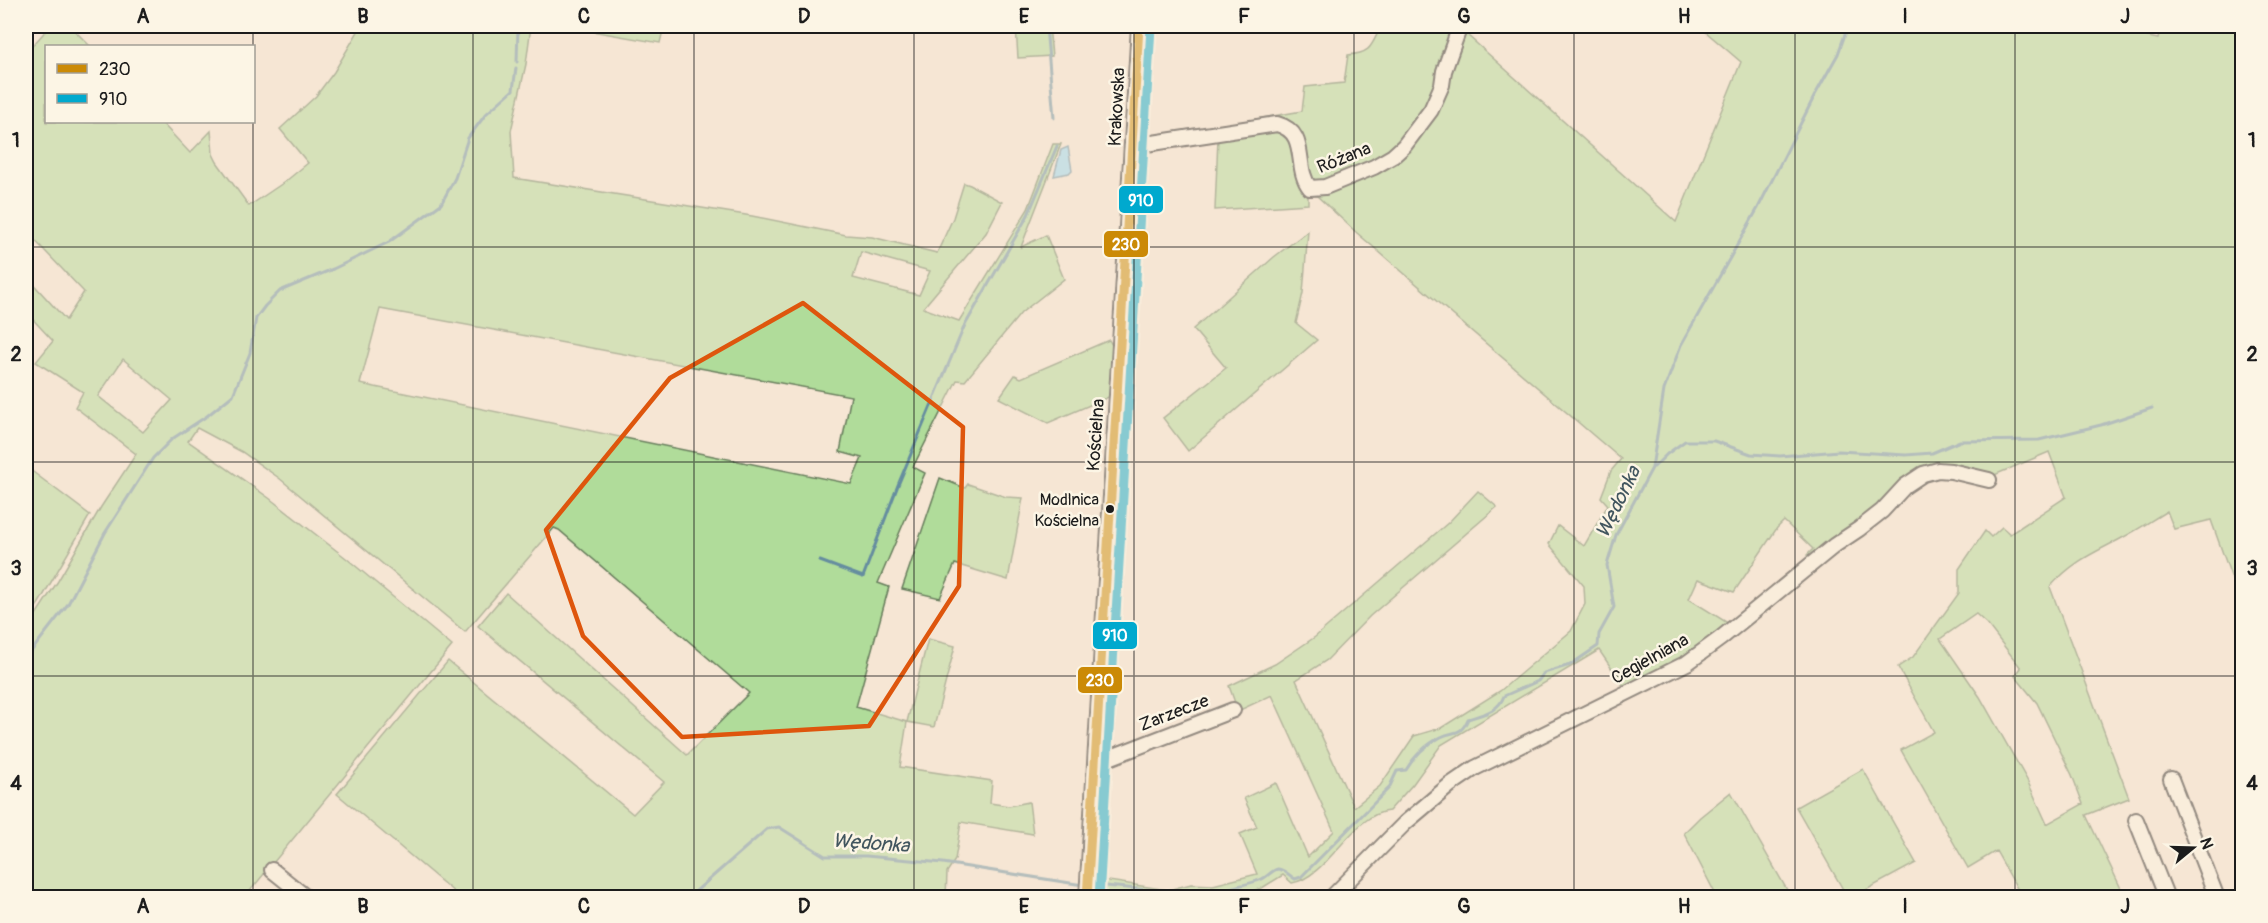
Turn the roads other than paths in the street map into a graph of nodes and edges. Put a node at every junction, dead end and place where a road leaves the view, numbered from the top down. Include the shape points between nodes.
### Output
1 (1138, 26) edge
2 (1460, 26) edge
3 (1133, 146) junction
4 (1130, 191) joint
5 (1989, 480) dead end
6 (1233, 710) dead end
7 (1096, 764) junction
8 (2171, 779) dead end
9 (2136, 820) dead end
10 (272, 870) dead end
11 (307, 897) edge
12 (1088, 897) edge
13 (1331, 897) edge
14 (2167, 897) edge
15 (2217, 897) edge

1 - 3 street, Krakowska
2 - 3 street, Różana via 1431,110 1404,146 1374,167 1325,187 1310,188 1305,182 1296,139 1286,126 1276,124
3 - 4 street, Krakowska
4 - 7 street, Kościelna
5 - 13 street, Cegielniana via 1951,471 1923,474 1905,486 1882,511 1687,663 1474,768 1450,785 1399,828
6 - 7 street, Zarzecze
7 - 12 street, Kościelna
8 - 15 street
9 - 14 street
10 - 11 street

